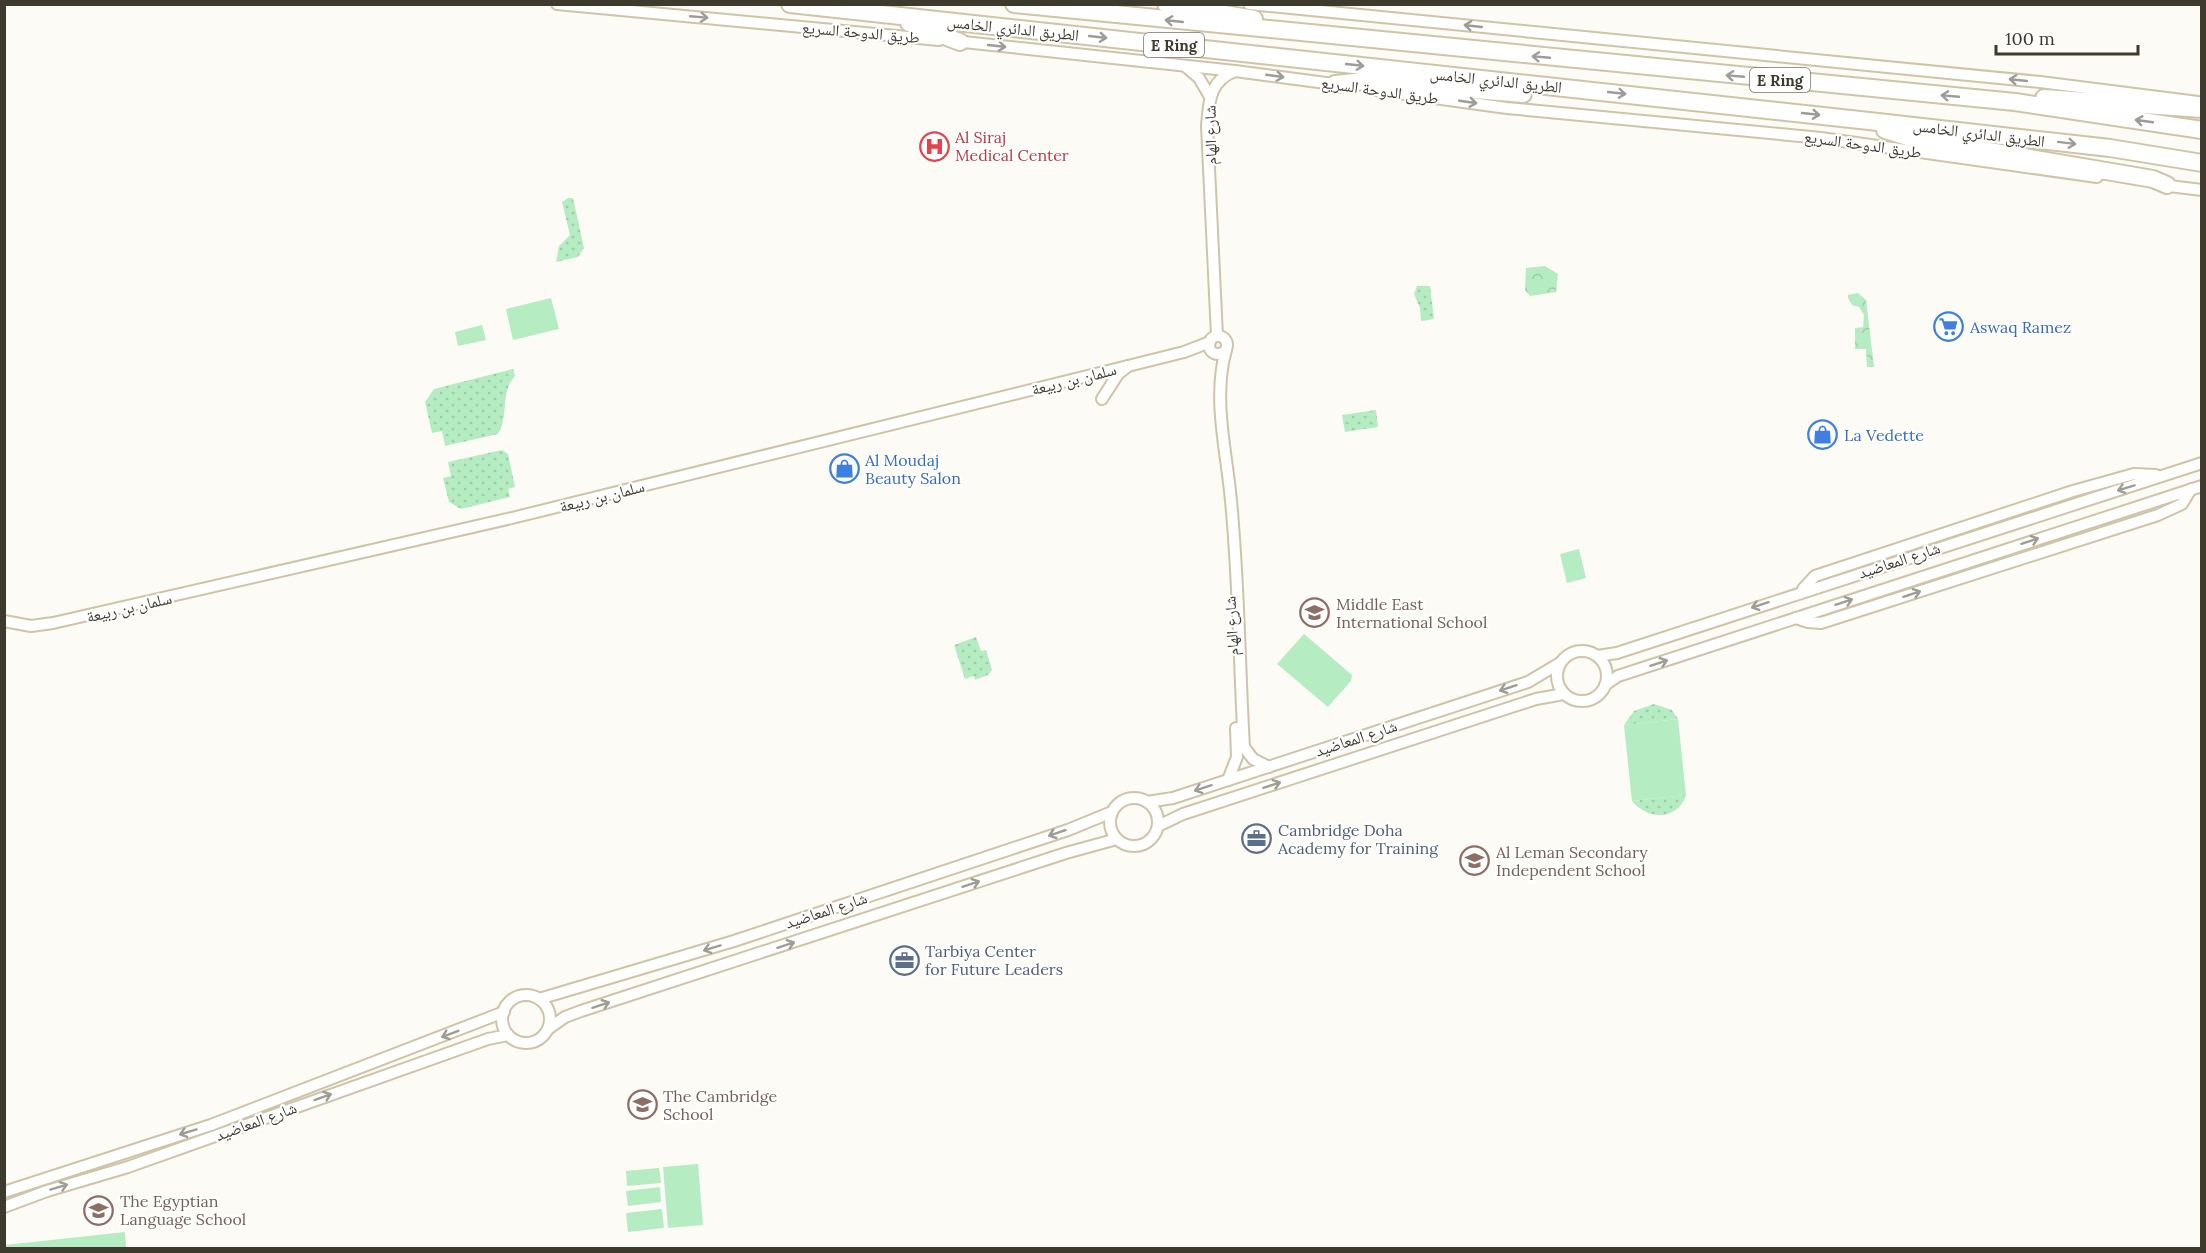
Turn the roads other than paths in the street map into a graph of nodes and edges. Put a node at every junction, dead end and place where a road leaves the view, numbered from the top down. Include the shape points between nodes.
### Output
1 (557, 4) edge
2 (790, 4) edge
3 (1014, 4) edge
4 (1166, 4) edge
5 (1249, 4) edge
6 (886, 14) junction
7 (1358, 40) junction
8 (960, 42) junction
9 (1184, 65) junction
10 (1235, 70) junction
11 (1335, 84) junction
12 (1559, 87) junction
13 (1209, 95) junction
14 (2015, 102) junction
15 (2202, 102) edge
16 (2202, 109) edge
17 (1869, 121) junction
18 (2202, 130) edge
19 (2202, 163) edge
20 (2167, 185) junction
21 (2202, 190) edge
22 (1217, 345) junction
23 (1128, 366) junction
24 (1102, 399) dead end
25 (2202, 463) edge
26 (1226, 470) junction
27 (2196, 487) edge
28 (1966, 562) junction
29 (1955, 580) junction
30 (1796, 618) junction
31 (4, 621) edge
32 (1597, 656) junction
33 (1560, 663) junction
34 (1605, 685) junction
35 (1564, 694) junction
36 (1269, 767) junction
37 (1228, 780) junction
38 (1147, 802) junction
39 (1112, 812) junction
40 (1158, 826) junction
41 (1117, 839) junction
42 (538, 999) junction
43 (504, 1012) junction
44 (548, 1029) junction
45 (508, 1035) junction
46 (4, 1192) edge
47 (4, 1207) edge

1 -> 8 street, طريق الدوحة السريع
2 - 6 highway, الطريق الدائري الخامس / E Ring
7 -> 3 highway, الطريق الدائري الخامس / E Ring
4 - 7 highway
15 -> 5 street via 2030,81
6 - 8 highway
6 -> 12 highway, الطريق الدائري الخامس / E Ring
14 -> 7 highway, الطريق الدائري الخامس / E Ring
8 -> 9 street, طريق الدوحة السريع
9 - 10 street, طريق الدوحة السريع
9 - 13 street, شارع الهام via 1199,78
10 -> 11 street, طريق الدوحة السريع
10 - 13 street, شارع الهام via 1220,80
11 - 12 highway via 1365,81 1535,95
11 -> 20 street, طريق الدوحة السريع via 1506,108 1821,138
12 -> 17 highway, الطريق الدائري الخامس / E Ring
13 - 22 street, شارع الهام
14 - 16 highway via 2058,98
18 -> 14 highway, الطريق الدائري الخامس / E Ring
17 -> 19 highway, الطريق الدائري الخامس / E Ring via 2110,148
17 - 20 highway via 1906,137 2153,179
20 - 21 street, طريق الدوحة السريع
22 - 23 street, سلمان بن ربيعة
22 - 26 street, شارع الهام
23 - 24 street
23 - 31 street, سلمان بن ربيعة via 283,572 53,623 31,626
25 -> 32 street, شارع المعاضيد via 1617,653
26 - 36 street, شارع الهام via 1244,747 1253,759
26 - 37 street, شارع الهام via 1237,757
28 -> 27 street, شارع المعاضيد
27 - 29 street via 2182,504 2166,513
28 - 29 street
30 -> 28 street, شارع المعاضيد
30 -> 29 street via 1821,623
34 -> 30 street, شارع المعاضيد via 1618,676
32 - 33 street via 1581,651
32 - 34 street via 1606,669
33 - 35 street via 1557,680
33 -> 36 street, شارع المعاضيد via 1528,682
34 - 35 street via 1598,695 1585,701
40 -> 35 street, شارع المعاضيد via 1183,814 1498,711
36 - 37 street, شارع المعاضيد
37 -> 38 street, شارع المعاضيد
38 - 39 street via 1139,798 1123,801
38 - 40 street via 1154,808
39 - 41 street via 1110,827
39 -> 42 street, شارع المعاضيد via 734,941
40 - 41 street via 1152,838 1143,844 1127,845
44 -> 41 street, شارع المعاضيد via 581,1011
42 - 43 street via 518,997
42 - 44 street via 549,1012
43 - 45 street via 503,1024
43 -> 46 street, شارع المعاضيد via 211,1125
44 - 45 street via 531,1043 521,1043
47 -> 45 street, شارع المعاضيد

